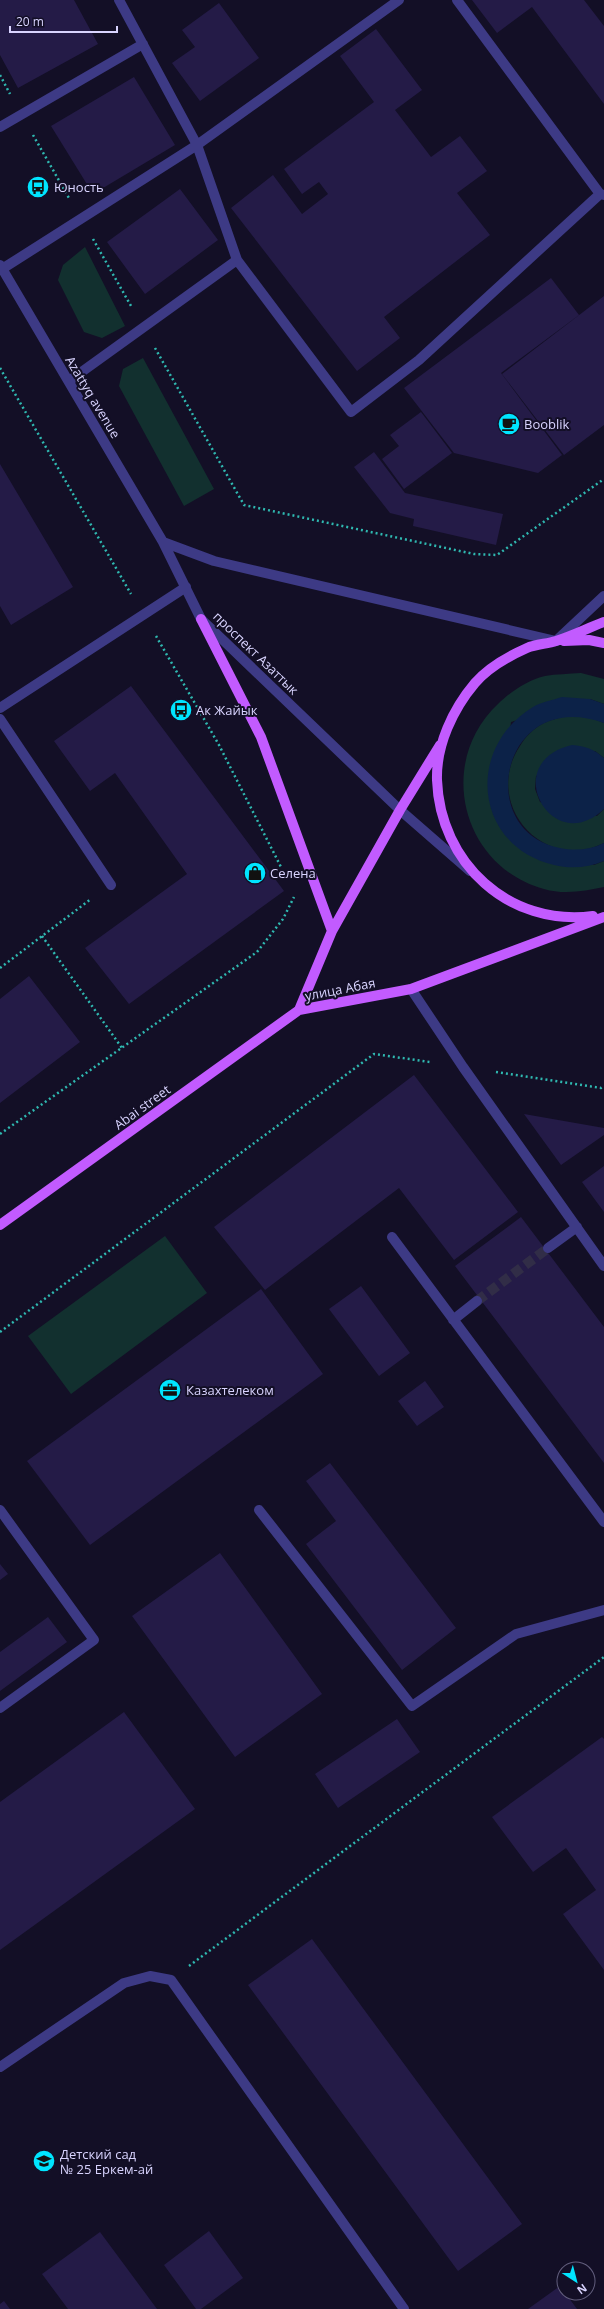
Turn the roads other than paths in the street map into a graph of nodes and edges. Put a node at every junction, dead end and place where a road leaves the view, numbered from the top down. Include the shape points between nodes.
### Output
1 (119, 0) edge
2 (399, 0) edge
3 (457, 0) edge
4 (143, 44) junction
5 (0, 127) edge
6 (197, 145) junction
7 (602, 194) edge
8 (237, 260) junction
9 (1, 267) edge
10 (69, 381) junction
11 (163, 542) junction
12 (186, 587) junction
13 (604, 596) edge
14 (201, 619) junction
15 (604, 622) edge
16 (556, 641) junction
17 (604, 643) edge
18 (0, 708) edge
19 (0, 719) edge
20 (442, 742) junction
21 (400, 810) junction
22 (477, 877) junction
23 (111, 885) road end
24 (604, 916) edge
25 (332, 931) junction
26 (411, 989) junction
27 (299, 1010) junction
28 (0, 1225) edge
29 (577, 1228) junction
30 (392, 1237) dead end
31 (548, 1248) tunnel mouth
32 (601, 1255) edge
33 (604, 1266) edge
34 (477, 1301) tunnel mouth
35 (453, 1320) junction
36 (0, 1510) edge
37 (259, 1510) dead end
38 (604, 1522) edge
39 (604, 1610) edge
40 (0, 1708) edge
41 (0, 2067) edge
42 (404, 2309) edge

1 - 4 street
2 - 6 street
3 - 7 street
4 - 5 street
4 - 6 street
6 - 8 street
6 - 9 street
7 - 8 street via 420,360 351,412
8 - 10 street
9 - 10 street, Azattyq avenue
10 - 11 street, Azattyq avenue
11 - 12 street, проспект Азаттык
11 - 16 street via 214,561
12 - 14 street, проспект Азаттык
12 - 18 street
13 - 16 street
14 - 21 street, проспект Азаттык
14 - 25 main road via 261,737
15 - 16 main road, улица Абая
16 - 17 main road, улица Абая via 589,640
16 - 20 main road, улица Абая via 528,647 503,660 476,682 455,710
19 - 23 street
20 - 21 main road, улица Абая
20 - 22 main road, улица Абая via 437,779 441,814 455,849
21 - 22 street, проспект Азаттык
21 - 25 main road, улица Абая
22 - 24 main road, улица Абая via 506,900 539,914 575,919
24 - 26 main road, улица Абая
25 - 27 main road, улица Абая
26 - 27 main road, улица Абая
26 - 29 street
27 - 28 main road, Abai street
29 - 31 street
29 - 32 street
30 - 35 street
32 - 33 street
34 - 35 street
35 - 38 street
36 - 40 street via 94,1640
37 - 39 street via 412,1706 516,1634
41 - 42 street via 124,1983 150,1976 171,1980

